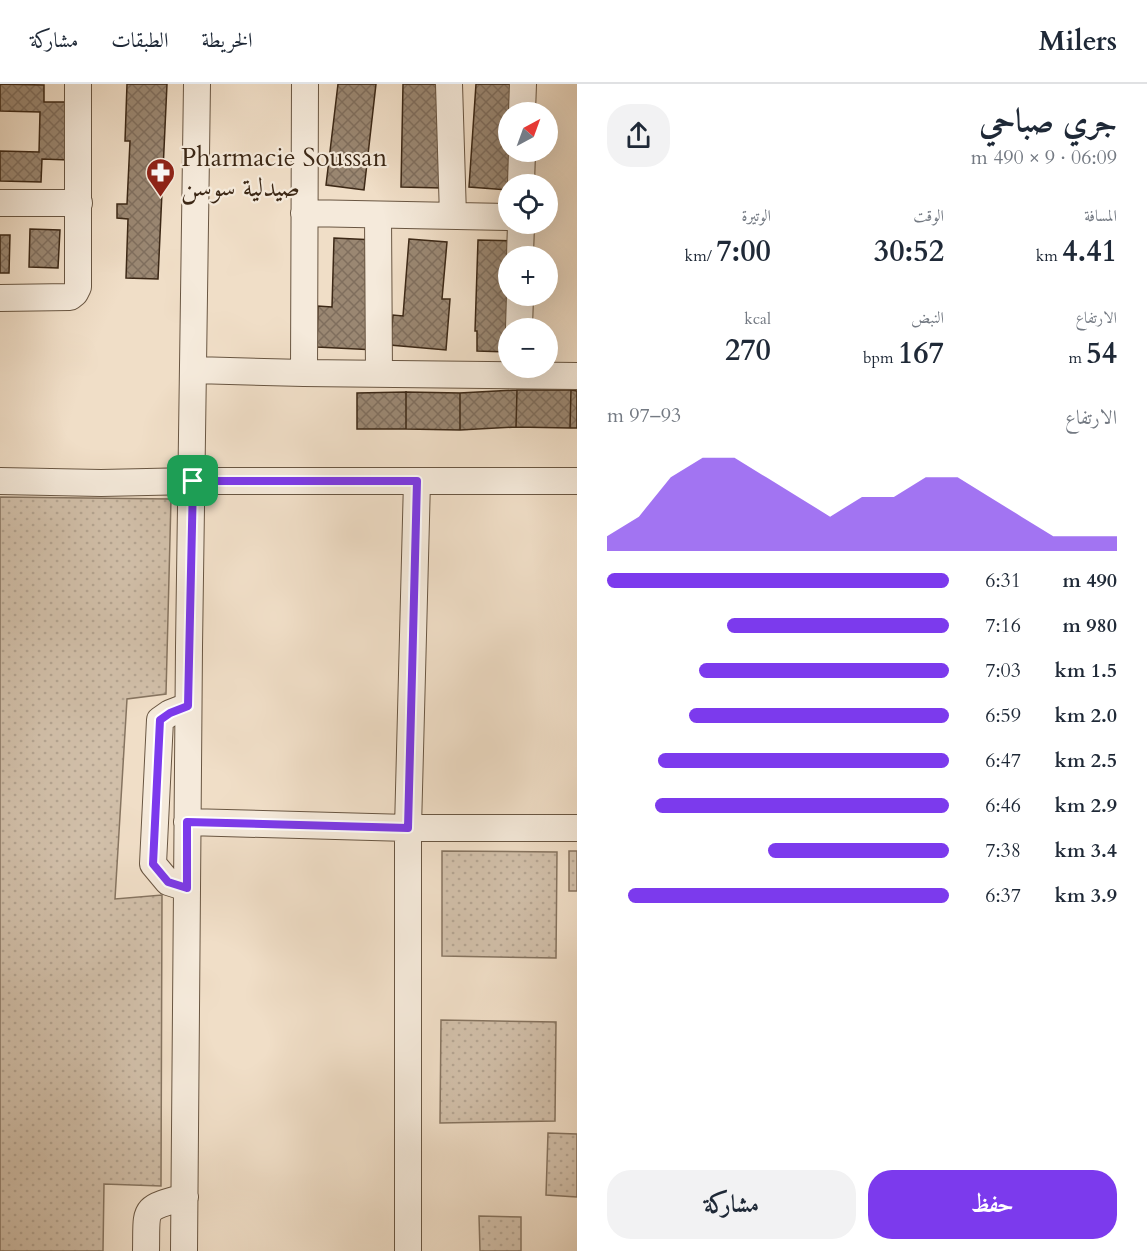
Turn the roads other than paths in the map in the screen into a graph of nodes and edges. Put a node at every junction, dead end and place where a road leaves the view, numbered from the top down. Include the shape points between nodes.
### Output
1 (78, 84) edge
2 (197, 84) edge
3 (305, 84) edge
4 (449, 84) edge
5 (523, 84) edge
6 (522, 102) edge
7 (0, 203) edge
8 (79, 203) junction
9 (304, 213) junction
10 (378, 214) junction
11 (453, 216) junction
12 (498, 217) edge
13 (0, 298) edge
14 (194, 370) junction
15 (498, 372) edge
16 (304, 373) junction
17 (379, 374) junction
18 (558, 375) edge
19 (577, 376) edge
20 (0, 481) edge
21 (193, 481) junction
22 (417, 481) junction
23 (577, 481) edge
24 (188, 706) junction
25 (187, 822) junction
26 (408, 828) junction
27 (577, 828) edge
28 (187, 888) junction
29 (185, 1197) junction
30 (146, 1251) edge
31 (184, 1251) edge
32 (408, 1251) edge

1 - 8 street
2 - 14 street
3 - 9 street
4 - 11 street
5 - 6 street
7 - 8 street
8 - 13 street via 75,293 61,298
9 - 10 street
9 - 16 street
10 - 11 street
10 - 17 street
11 - 12 street
14 - 16 street
14 - 21 street
15 - 17 street
16 - 17 street
18 - 19 street
20 - 21 street
21 - 22 street
21 - 24 street
22 - 23 street
22 - 26 street
24 - 25 street
24 - 28 street via 160,720 153,864 168,882
25 - 26 street
25 - 28 street
26 - 27 street
26 - 32 street
28 - 29 street
29 - 30 street via 150,1210
29 - 31 street

